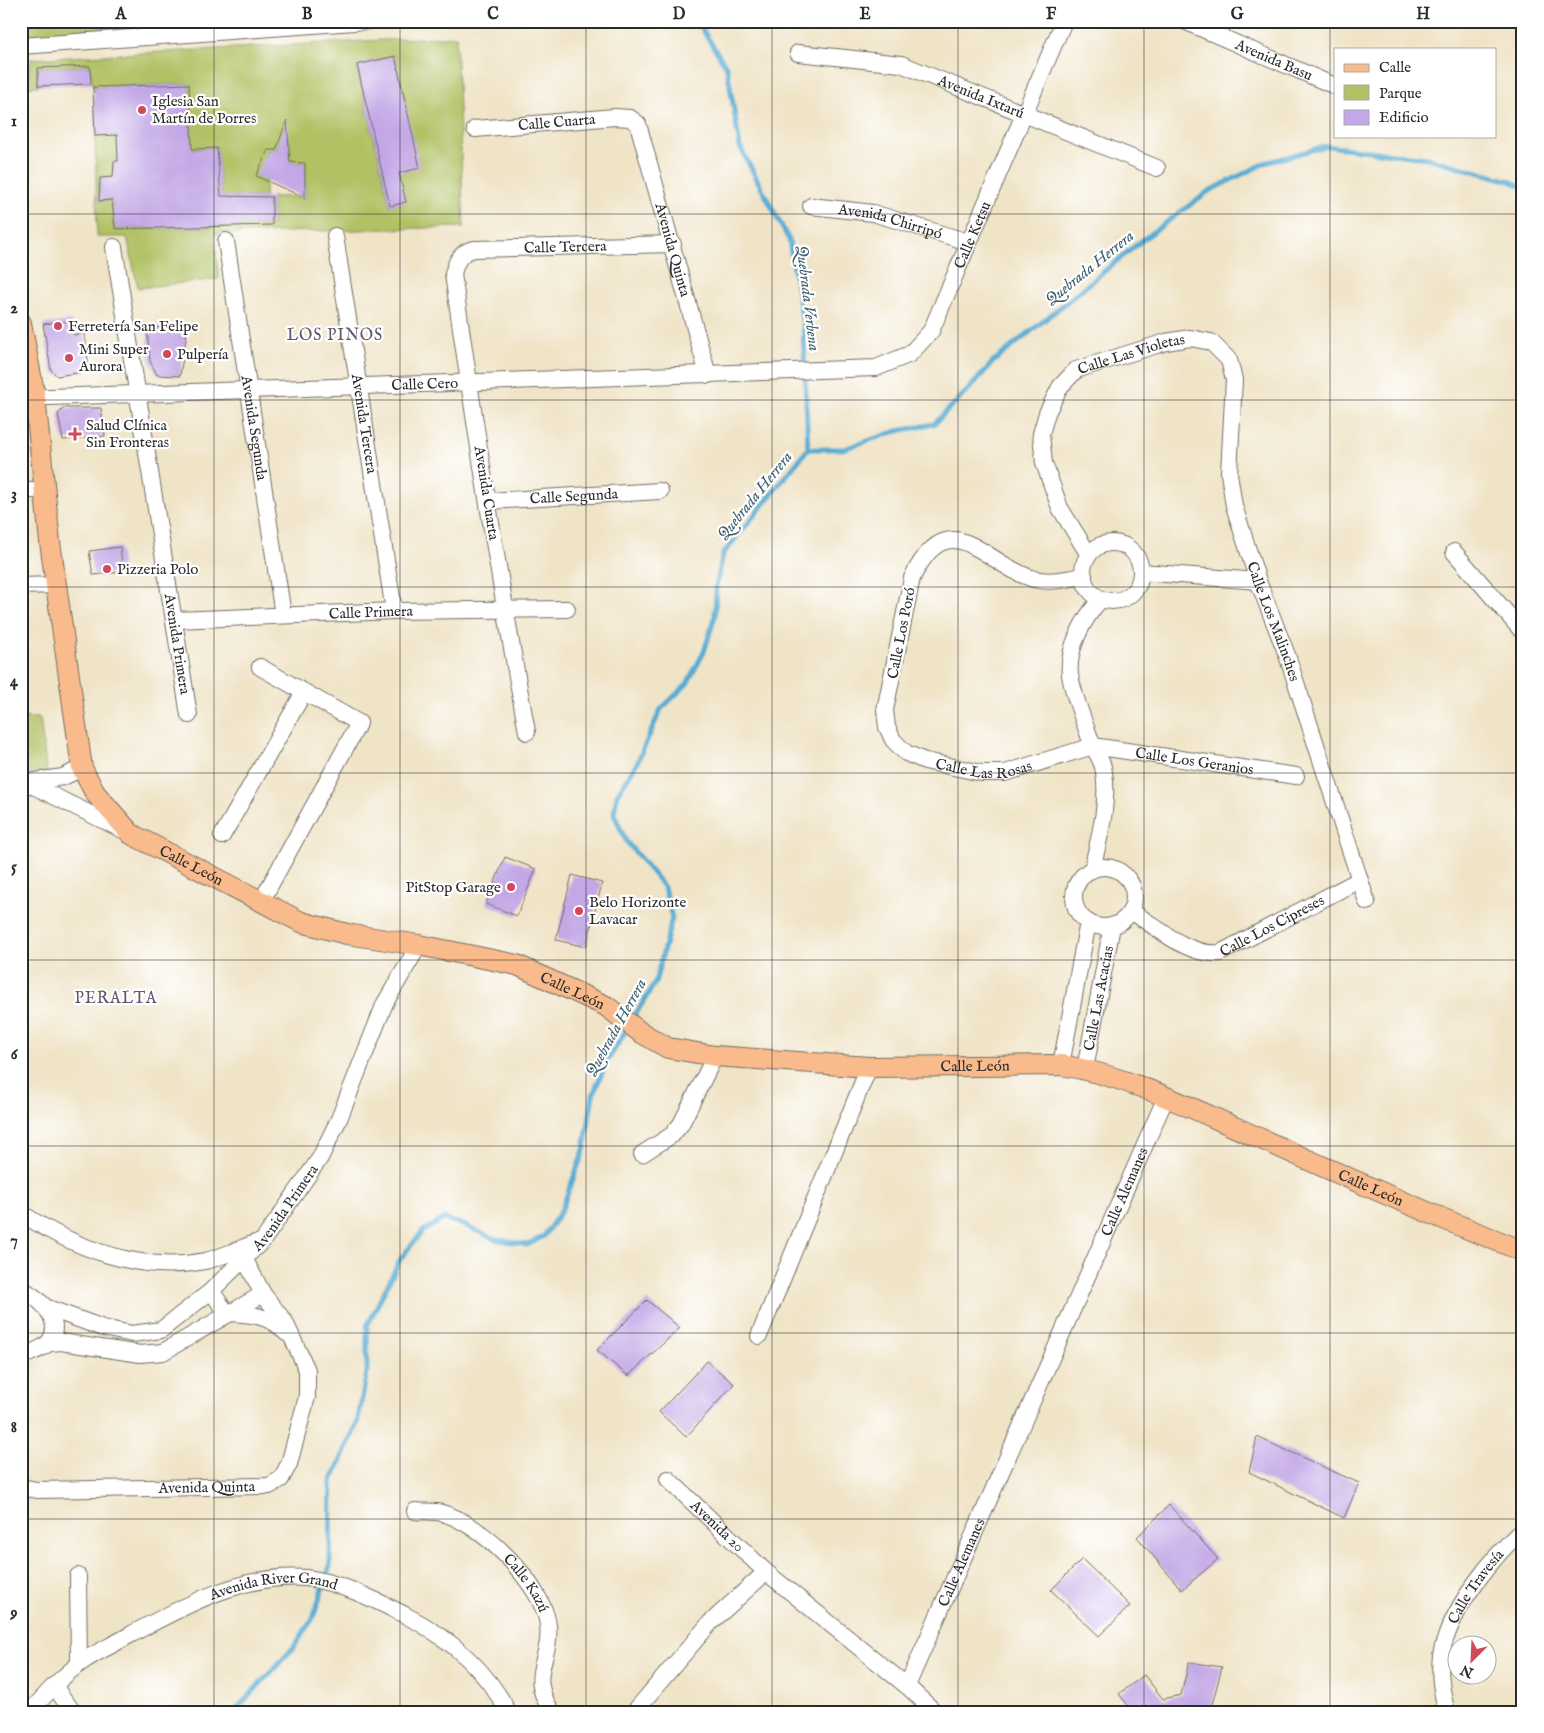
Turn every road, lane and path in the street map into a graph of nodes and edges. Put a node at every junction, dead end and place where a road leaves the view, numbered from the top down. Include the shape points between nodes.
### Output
1 (368, 21) edge
2 (1064, 21) edge
3 (1184, 21) edge
4 (21, 46) edge
5 (798, 53) dead end
6 (1334, 86) edge
7 (1024, 114) junction
8 (638, 124) joint
9 (475, 129) dead end
10 (1157, 168) dead end
11 (812, 206) dead end
12 (335, 236) dead end
13 (226, 241) dead end
14 (968, 242) junction
15 (673, 244) junction
16 (114, 247) dead end
17 (460, 255) joint
18 (21, 323) edge
19 (1211, 342) joint
20 (814, 370) joint
21 (708, 375) junction
22 (468, 383) junction
23 (359, 386) junction
24 (247, 388) junction
25 (137, 395) junction
26 (28, 397) edge
27 (21, 490) edge
28 (45, 490) junction
29 (660, 490) dead end
30 (488, 501) junction
31 (1454, 552) dead end
32 (1089, 555) junction
33 (1142, 572) junction
34 (1084, 576) junction
35 (1258, 581) junction
36 (56, 585) junction
37 (21, 586) edge
38 (1101, 599) junction
39 (505, 609) junction
40 (567, 609) dead end
41 (394, 610) junction
42 (283, 615) junction
43 (175, 620) junction
44 (1523, 632) edge
45 (260, 667) dead end
46 (304, 692) junction
47 (189, 715) dead end
48 (887, 727) joint
49 (527, 732) dead end
50 (1093, 746) junction
51 (82, 768) junction
52 (1296, 776) dead end
53 (24, 781) edge
54 (131, 834) junction
55 (222, 836) dead end
56 (1092, 870) junction
57 (1359, 880) junction
58 (261, 902) junction
59 (1366, 902) dead end
60 (1131, 911) junction
61 (1088, 922) junction
62 (1112, 926) junction
63 (419, 944) junction
64 (715, 1056) junction
65 (1061, 1065) junction
66 (869, 1067) junction
67 (1086, 1069) junction
68 (1166, 1097) junction
69 (642, 1154) dead end
70 (21, 1213) edge
71 (264, 1239) junction
72 (1523, 1251) edge
73 (244, 1258) junction
74 (21, 1289) edge
75 (211, 1290) junction
76 (263, 1294) junction
77 (45, 1307) junction
78 (227, 1313) junction
79 (759, 1336) dead end
80 (49, 1343) junction
81 (296, 1344) junction
82 (21, 1357) edge
83 (668, 1478) dead end
84 (21, 1487) edge
85 (415, 1511) dead end
86 (1523, 1528) edge
87 (766, 1572) junction
88 (78, 1576) dead end
89 (79, 1664) junction
90 (54, 1686) junction
91 (907, 1686) junction
92 (30, 1712) edge
93 (73, 1712) edge
94 (508, 1712) edge
95 (552, 1712) edge
96 (634, 1712) edge
97 (935, 1712) edge
98 (1447, 1712) edge

1 - 4 street
2 - 7 street, Calle Ketsu
3 - 6 street, Avenida Basu
5 - 7 street, Avenida Ixtarú via 901,64
7 - 10 street, Avenida Ixtarú
7 - 14 street, Calle Ketsu
8 - 9 street, Calle Cuarta via 630,118 615,117
8 - 15 street, Avenida Quinta
11 - 14 street, Avenida Chirripó via 873,213
12 - 23 street, Avenida Tercera
13 - 24 street, Avenida Segunda
14 - 20 street, Calle Ketsu via 931,331 910,354 876,368
15 - 17 street, Calle Tercera via 475,249
15 - 21 street, Avenida Quinta
16 - 25 street, Avenida Primera
17 - 22 street, Avenida Cuarta via 453,274
18 - 26 main road, Calle León
19 - 32 street, Calle Las Violetas via 1190,338 1139,350 1076,370 1060,388 1047,412 1041,434 1044,464 1060,508
19 - 35 street, Calle Los Malinches via 1229,360 1234,380 1229,473 1234,506
20 - 21 street, Calle Cero
21 - 22 street, Calle Cero
22 - 23 street, Calle Cero
22 - 30 street, Avenida Cuarta
23 - 24 street, Calle Cero
23 - 41 street, Avenida Tercera
24 - 25 street, Calle Cero
24 - 42 street, Avenida Segunda
25 - 26 street, Calle Cero
25 - 43 street, Avenida Primera
26 - 28 main road, Calle León
27 - 28 street
28 - 36 main road, Calle León
29 - 30 street, Calle Segunda
30 - 39 street, Avenida Cuarta
31 - 44 street
32 - 33 street via 1104,545 1122,545 1136,555
32 - 34 street
33 - 35 street
33 - 38 street via 1136,590 1128,596 1120,600
34 - 38 street via 1093,593
34 - 48 street, Calle Los Poró via 1056,581 1035,579 1014,571 964,541 949,539 934,546 921,558 912,578 885,710
35 - 57 street, Calle Los Malinches via 1287,655
36 - 37 street
36 - 51 main road, Calle León
38 - 50 street via 1089,612 1076,641 1070,676
39 - 40 street, Calle Primera
39 - 41 street, Calle Primera
39 - 49 street, Avenida Cuarta
41 - 42 street, Calle Primera
42 - 43 street, Calle Primera
43 - 47 street, Avenida Primera
45 - 46 street
46 - 55 street
46 - 58 street via 359,723
48 - 50 street, Calle Las Rosas via 893,740 906,753 925,761 982,773 1005,773
50 - 52 street, Calle Los Geranios
50 - 56 street via 1104,770 1106,790
51 - 53 street via 63,777
51 - 54 main road, Calle León via 95,793
53 - 54 street
54 - 58 main road, Calle León
56 - 60 street via 1104,867 1123,874 1133,891
56 - 61 street via 1079,880 1074,898 1076,908
57 - 59 street, Calle Los Malinches
57 - 60 street, Calle Los Cipreses via 1220,953 1201,954 1190,950
58 - 63 main road, Calle León via 301,922 347,934
60 - 62 street, Calle Las Acacias
61 - 62 street, Calle Las Acacias
61 - 65 street, Calle Las Acacias
62 - 67 street, Calle Las Acacias
63 - 64 main road, Calle León via 517,965 606,1006 668,1048
63 - 71 street, Avenida Primera via 385,1003 320,1158
64 - 66 main road, Calle León
64 - 69 street via 681,1124
65 - 66 main road, Calle León
65 - 67 main road, Calle León
66 - 79 street
67 - 68 main road, Calle León
68 - 72 main road, Calle León via 1425,1213
68 - 91 street, Calle Alemanes
70 - 71 street via 81,1245 138,1262 164,1264 207,1260
71 - 73 street, Avenida Primera
73 - 75 street, Avenida Primera
73 - 76 street, Avenida Quinta
74 - 77 street, Avenida Primera
75 - 77 street, Avenida Primera via 161,1330 132,1334 75,1320
75 - 78 street
76 - 78 street
76 - 81 street, Avenida Quinta via 285,1322
77 - 80 street via 53,1318 54,1332
78 - 80 street via 214,1324 163,1352 140,1354
78 - 81 street, Avenida Quinta via 249,1314 273,1321
80 - 82 street
81 - 84 street, Avenida Quinta via 307,1370 307,1397 289,1464 281,1479 269,1486 36,1490
83 - 87 street, Avenida 20
85 - 95 street, Calle Kazú via 441,1512 464,1523 495,1545 525,1577 548,1623 540,1687
86 - 98 street, Calle Travesía via 1496,1554 1462,1606 1444,1642 1440,1662
87 - 91 street
87 - 96 street via 710,1623
88 - 89 street
89 - 90 street, Avenida River Grand
89 - 94 street, Avenida River Grand via 162,1618 232,1587 254,1581 306,1578 372,1598 430,1628 478,1667
90 - 92 street, Avenida River Grand
90 - 93 street
91 - 97 street

